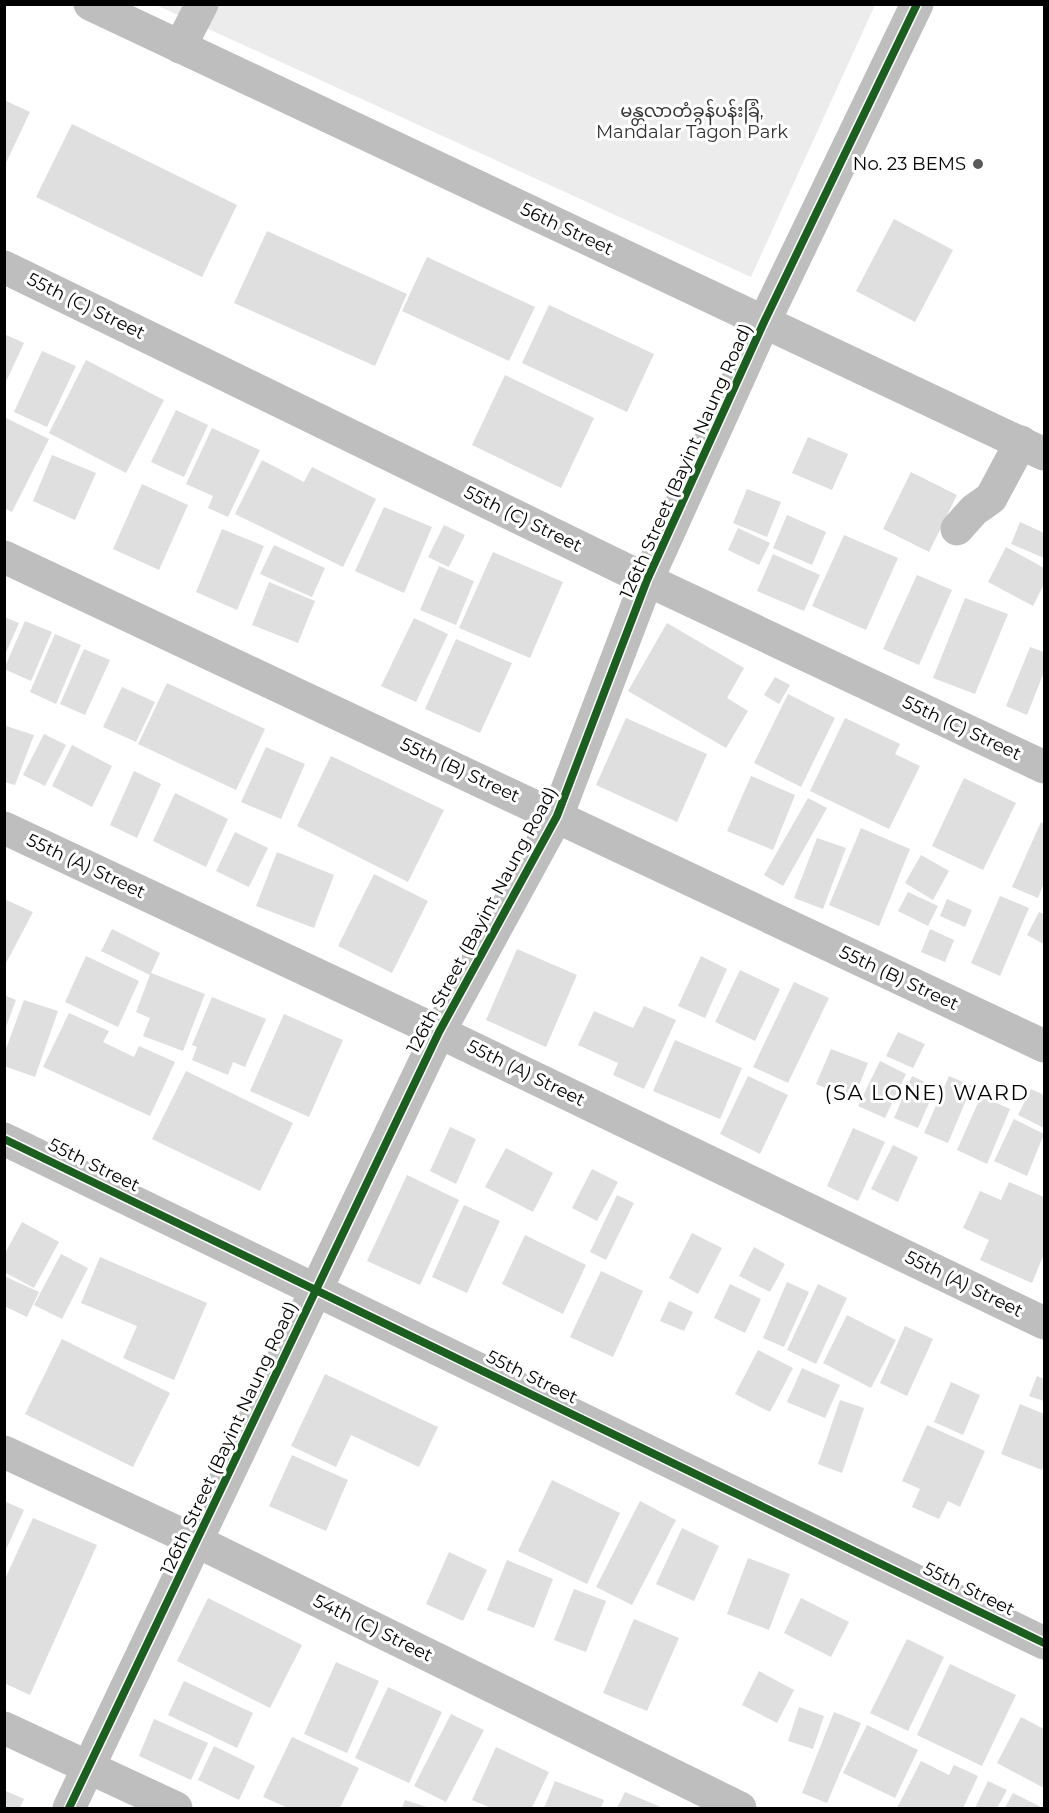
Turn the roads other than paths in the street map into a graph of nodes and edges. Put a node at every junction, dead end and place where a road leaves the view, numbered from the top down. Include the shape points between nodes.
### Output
1 (90, 4) edge
2 (202, 4) edge
3 (916, 4) edge
4 (180, 47) junction
5 (4, 267) edge
6 (764, 322) junction
7 (1033, 448) edge
8 (957, 529) dead end
9 (4, 557) edge
10 (647, 580) junction
11 (1044, 767) edge
12 (557, 816) junction
13 (4, 828) edge
14 (439, 1032) junction
15 (1044, 1046) edge
16 (4, 1139) edge
17 (316, 1289) junction
18 (1044, 1323) edge
19 (4, 1452) edge
20 (196, 1541) junction
21 (1044, 1643) edge
22 (4, 1728) edge
23 (89, 1767) junction
24 (69, 1809) edge
25 (176, 1809) edge
26 (740, 1809) edge

1 - 4 street, 56th Street
2 - 4 street
3 - 6 street, 126th Street (Bayint Naung Road)
4 - 6 street, 56th Street
5 - 10 street, 55th (C) Street
6 - 7 street, 56th Street
6 - 10 street, 126th Street (Bayint Naung Road)
7 - 8 street via 992,498
9 - 12 street, 55th (B) Street
10 - 11 street, 55th (C) Street
10 - 12 street, 126th Street (Bayint Naung Road)
12 - 14 street, 126th Street (Bayint Naung Road)
12 - 15 street, 55th (B) Street
13 - 14 street, 55th (A) Street
14 - 17 street, 126th Street (Bayint Naung Road)
14 - 18 street, 55th (A) Street
16 - 17 street, 55th Street
17 - 20 street, 126th Street (Bayint Naung Road)
17 - 21 street, 55th Street
19 - 20 street, 54th (C) Street
20 - 23 street, 126th Street (Bayint Naung Road)
20 - 26 street, 54th (C) Street
22 - 23 street
23 - 24 street, 126th Street (Bayint Naung Road)
23 - 25 street

